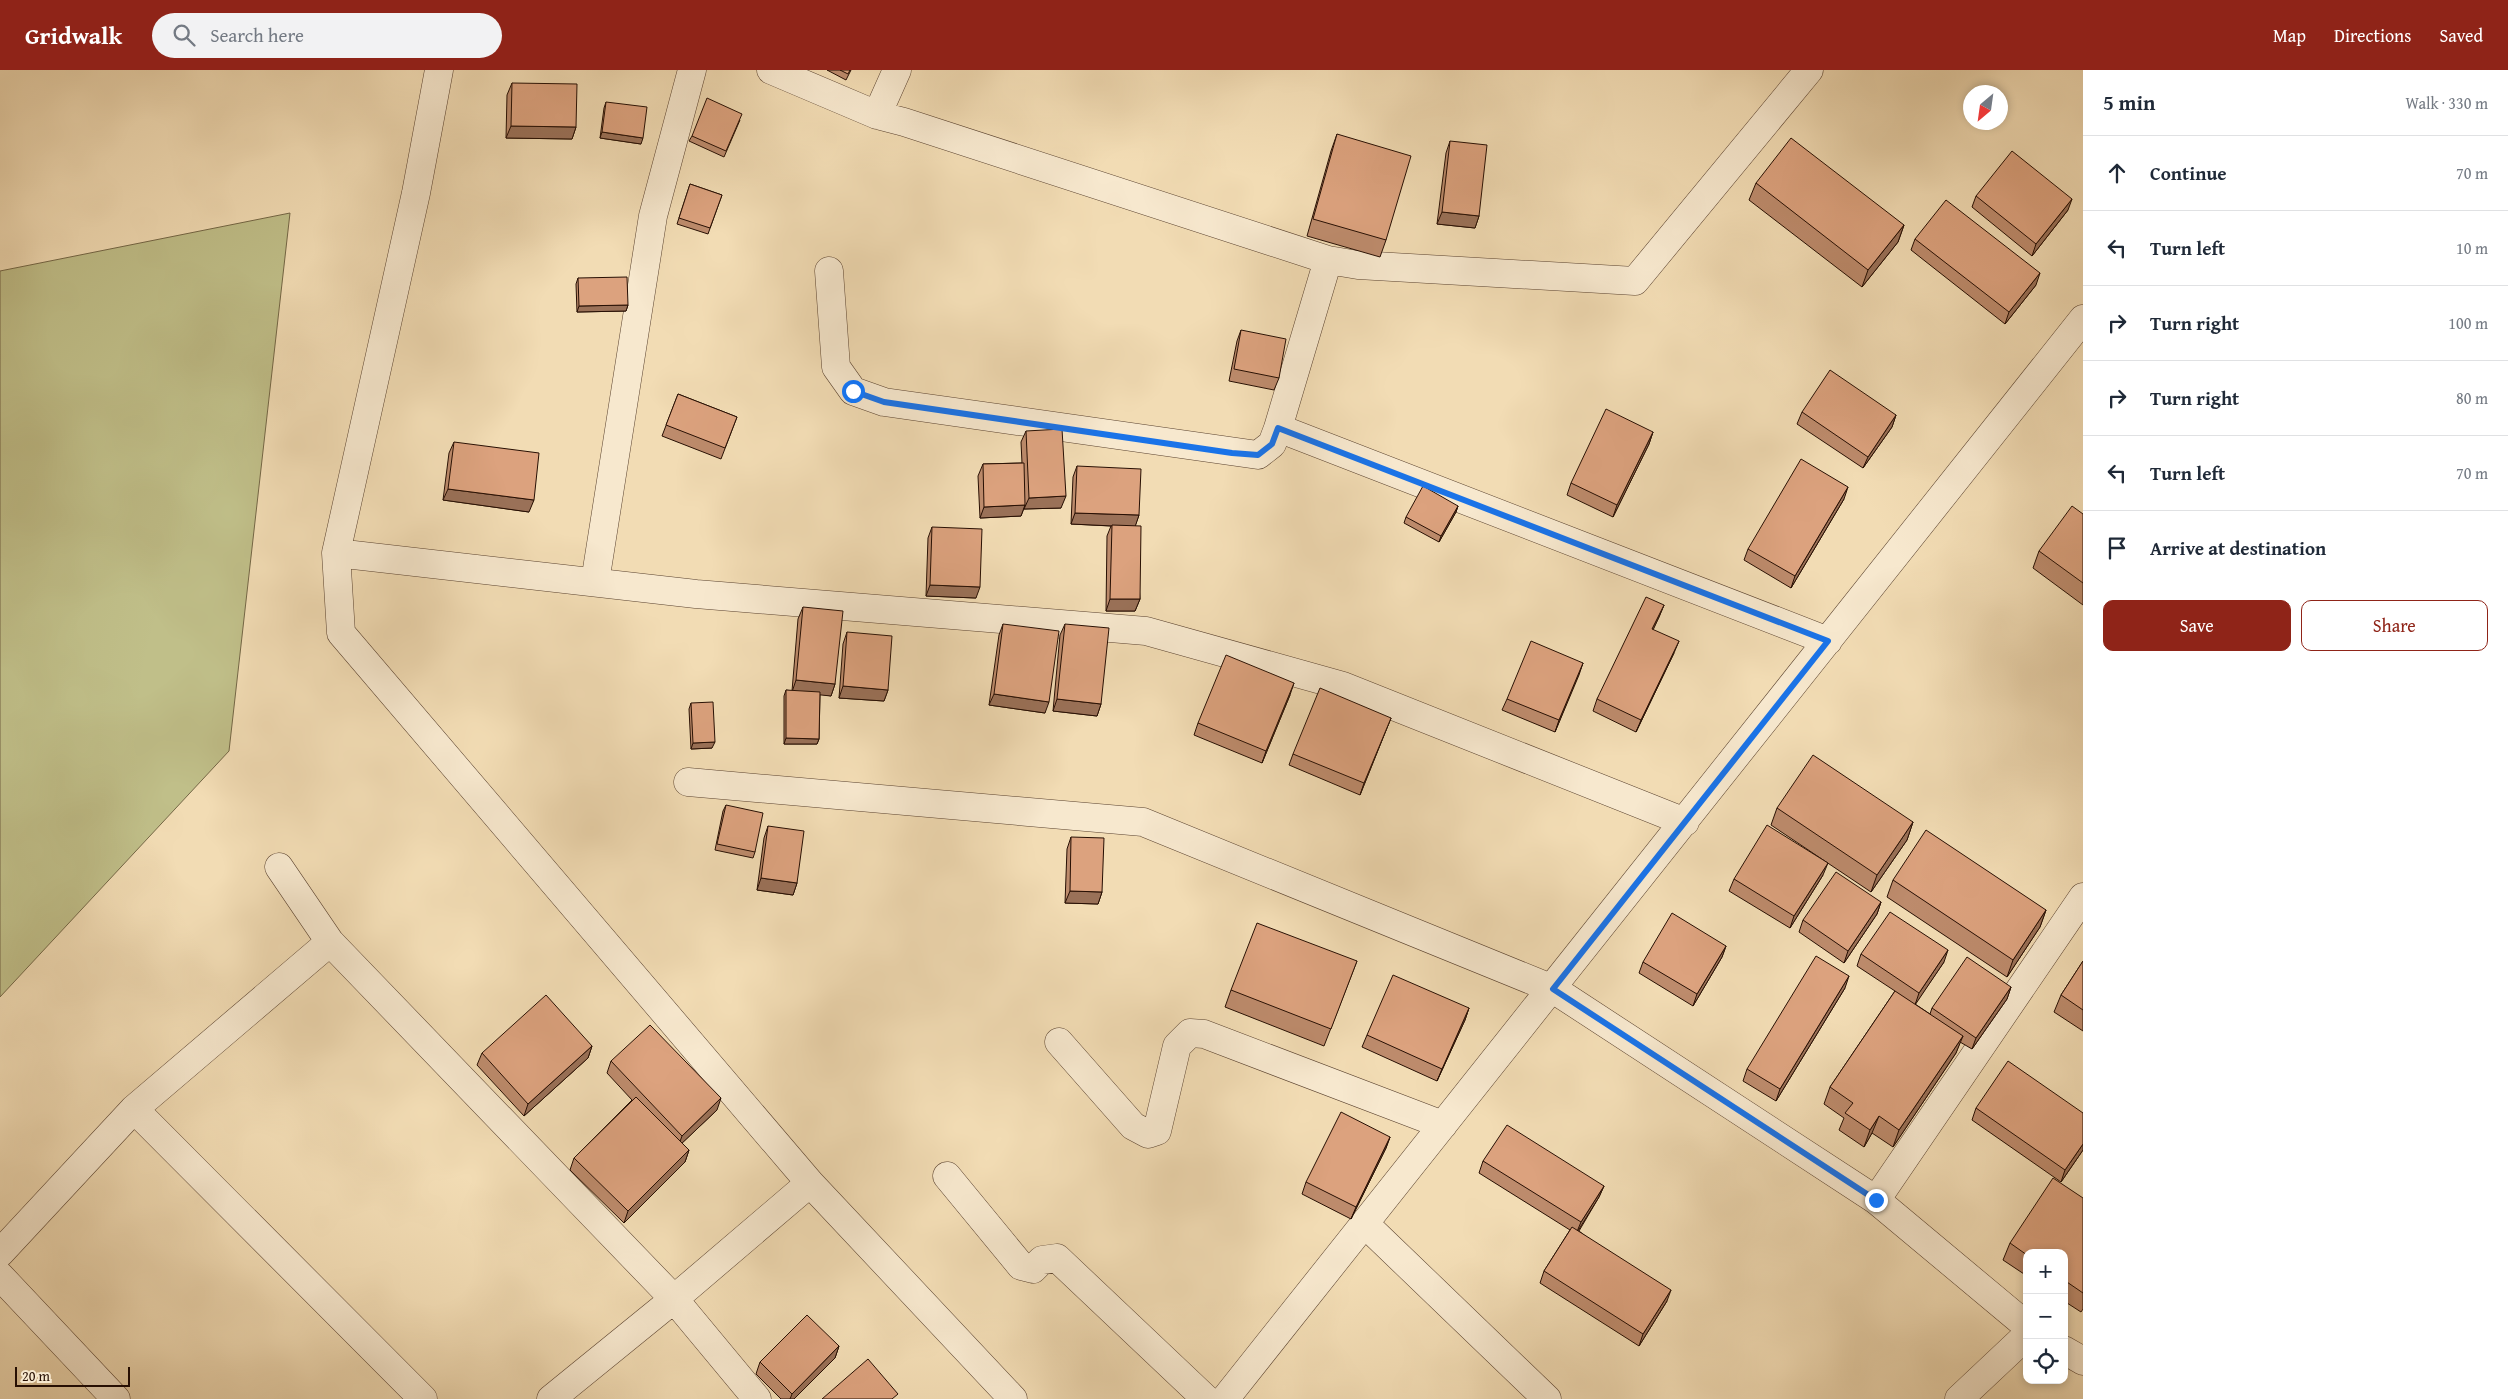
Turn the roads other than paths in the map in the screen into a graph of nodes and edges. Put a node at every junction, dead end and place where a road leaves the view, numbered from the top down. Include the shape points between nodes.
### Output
1 (439, 70) edge
2 (692, 70) edge
3 (771, 70) edge
4 (897, 70) edge
5 (1810, 70) edge
6 (877, 115) junction
7 (1328, 260) junction
8 (829, 272) dead end
9 (2083, 319) edge
10 (1278, 428) junction
11 (336, 553) junction
12 (595, 582) junction
13 (1828, 641) junction
14 (688, 782) dead end
15 (1685, 822) junction
16 (279, 867) dead end
17 (2083, 897) edge
18 (330, 942) junction
19 (1553, 989) junction
20 (1059, 1042) dead end
21 (134, 1109) junction
22 (1443, 1125) junction
23 (948, 1176) dead end
24 (810, 1183) junction
25 (1876, 1200) junction
26 (1365, 1224) junction
27 (0, 1253) edge
28 (0, 1276) edge
29 (674, 1299) junction
30 (2023, 1323) edge
31 (2023, 1339) edge
32 (2068, 1352) edge
33 (2083, 1361) edge
34 (116, 1399) edge
35 (423, 1399) edge
36 (551, 1399) edge
37 (757, 1399) edge
38 (1013, 1399) edge
39 (1206, 1399) edge
40 (1225, 1399) edge
41 (1547, 1399) edge
42 (1959, 1399) edge

1 - 11 street via 416,193
2 - 12 street via 653,216
3 - 6 street
4 - 6 street
5 - 7 street via 1634,281 1358,265
6 - 7 street
7 - 10 street
8 - 10 street via 836,367 853,391 884,402 1258,455 1272,444
9 - 13 street
10 - 13 street
11 - 12 street
11 - 24 street via 341,633
12 - 15 street via 696,594 1146,631 1343,686
13 - 15 street
14 - 19 street via 1143,822
15 - 19 street
16 - 18 street
17 - 25 street
18 - 21 street
18 - 29 street
19 - 22 street
19 - 25 street
20 - 22 street via 1133,1126 1148,1134 1157,1131 1177,1046 1190,1033 1204,1034
21 - 27 street
21 - 35 street
22 - 26 street
23 - 39 street via 1021,1266 1033,1269 1042,1260 1057,1258
24 - 29 street
24 - 38 street
25 - 30 street
26 - 40 street
26 - 41 street
28 - 34 street
29 - 36 street
29 - 37 street
31 - 42 street
32 - 33 street

